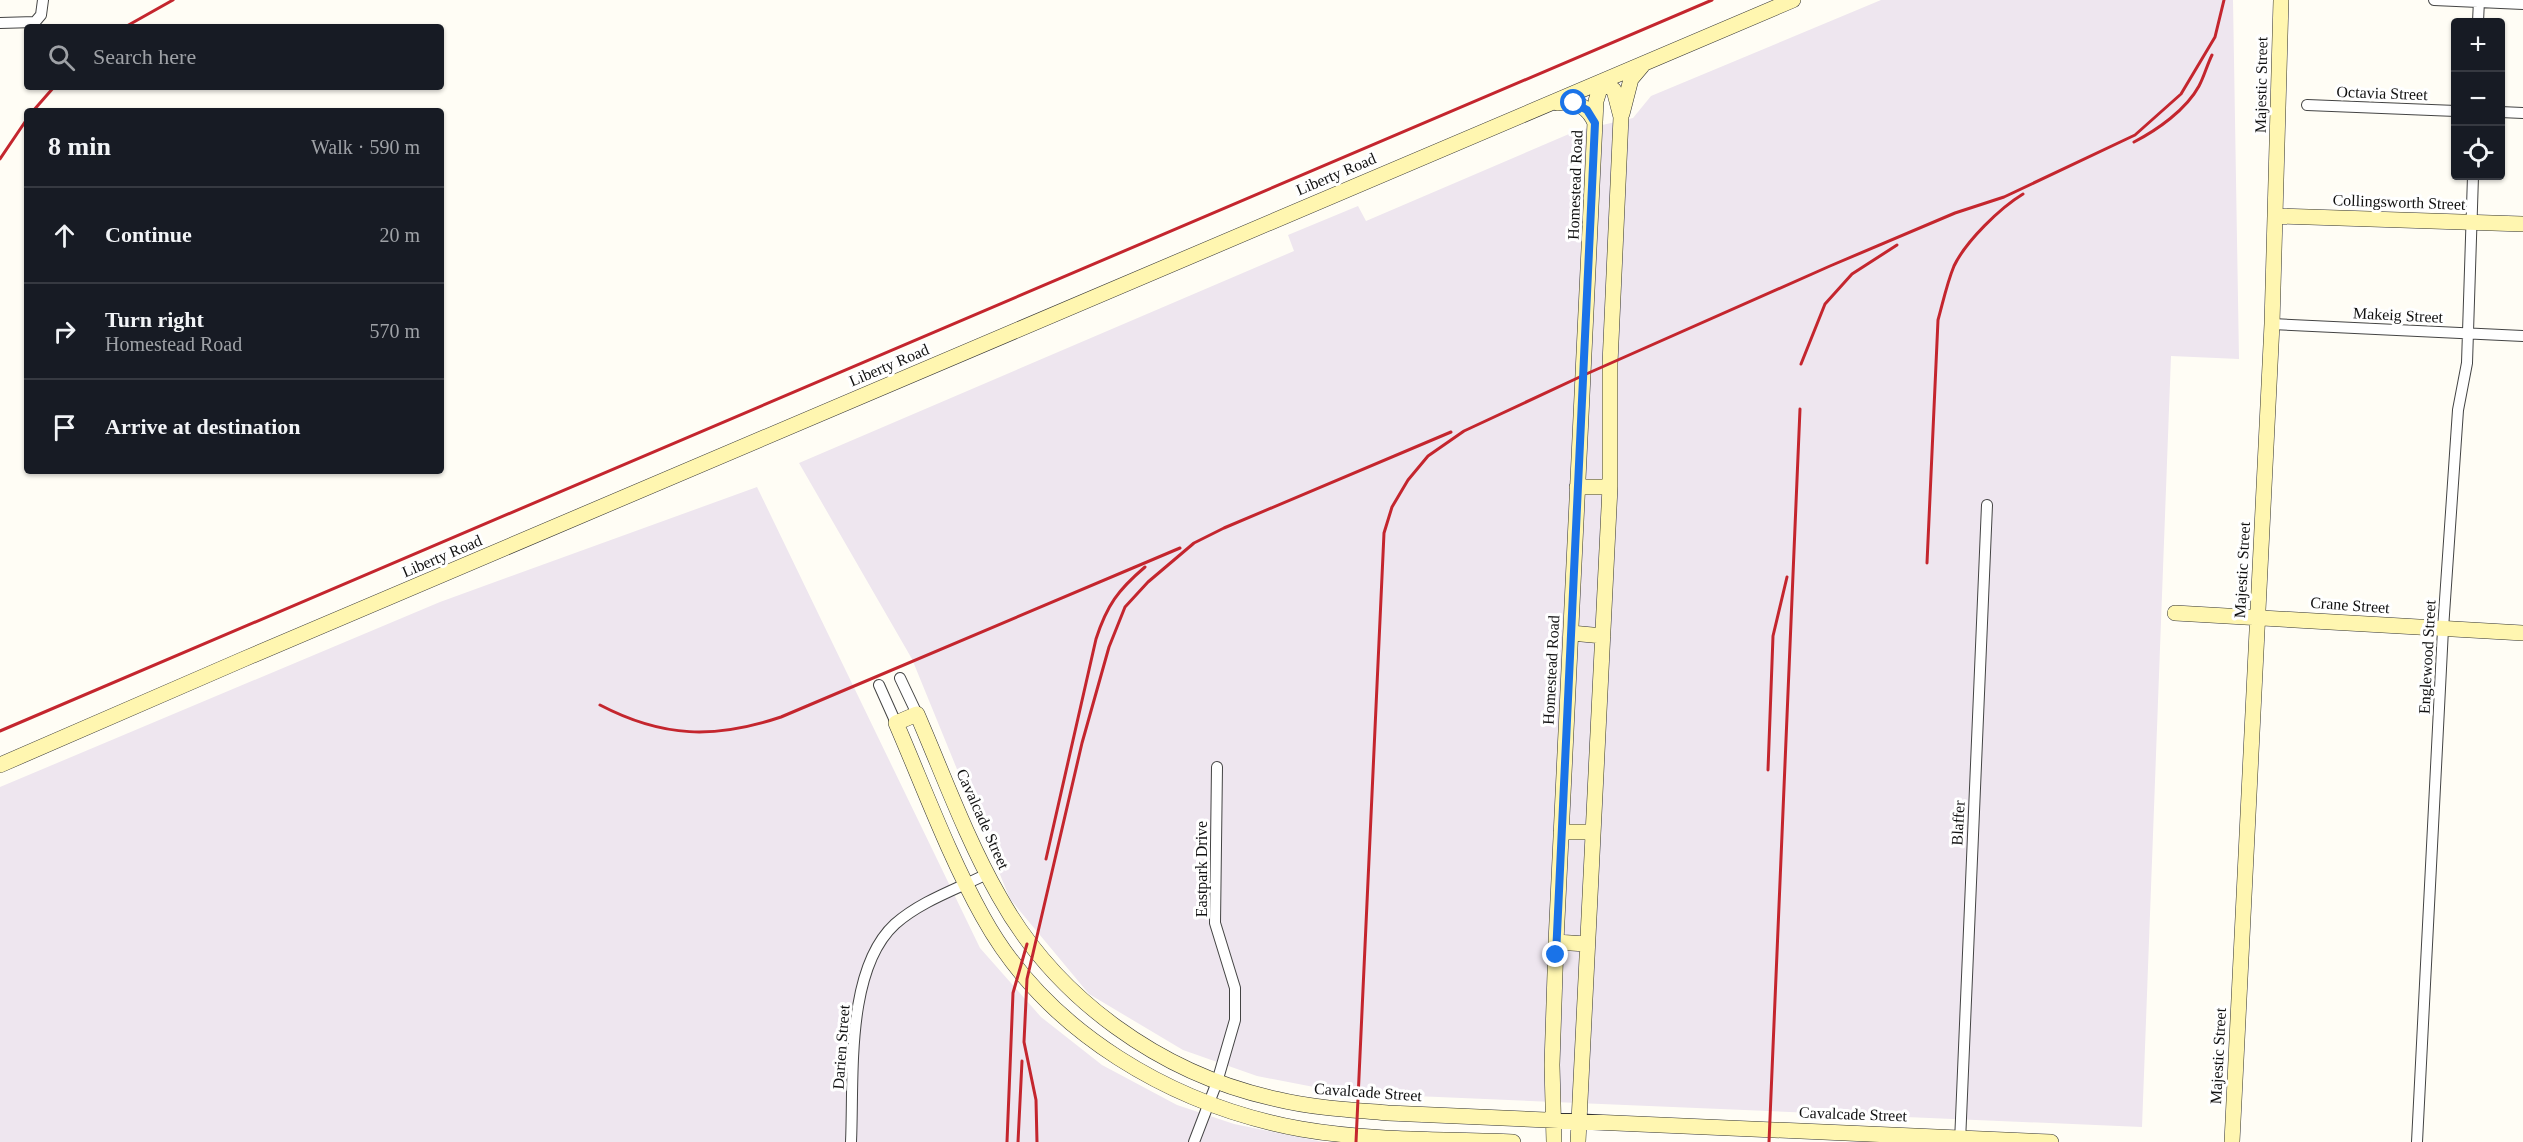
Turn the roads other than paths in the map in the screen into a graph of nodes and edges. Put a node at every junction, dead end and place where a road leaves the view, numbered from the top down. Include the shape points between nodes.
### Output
1 (43, 0) edge
2 (1793, 0) edge
3 (2281, 0) edge
4 (2434, 0) edge
5 (2479, 1) edge
6 (2523, 4) edge
7 (2478, 18) edge
8 (0, 23) edge
9 (1644, 64) junction
10 (1602, 82) junction
11 (2307, 105) dead end
12 (1542, 107) junction
13 (2451, 111) edge
14 (2505, 112) edge
15 (2523, 113) edge
16 (1621, 117) junction
17 (1595, 123) junction
18 (2473, 180) edge
19 (2275, 216) junction
20 (2471, 222) junction
21 (2523, 224) edge
22 (1591, 236) junction
23 (1616, 236) junction
24 (2272, 324) junction
25 (2467, 333) junction
26 (2523, 336) edge
27 (1577, 487) junction
28 (1610, 487) junction
29 (1988, 505) dead end
30 (2175, 613) dead end
31 (2258, 617) junction
32 (2443, 629) junction
33 (1571, 633) junction
34 (2523, 633) edge
35 (1603, 636) junction
36 (900, 678) dead end
37 (879, 685) dead end
38 (916, 714) junction
39 (896, 723) junction
40 (0, 765) edge
41 (1217, 767) dead end
42 (1562, 832) junction
43 (1593, 832) junction
44 (987, 874) junction
45 (966, 884) junction
46 (1556, 942) junction
47 (1586, 944) junction
48 (1123, 1032) junction
49 (1109, 1051) junction
50 (1217, 1082) junction
51 (1210, 1104) junction
52 (1388, 1113) junction
53 (1555, 1120) junction
54 (1580, 1121) junction
55 (1388, 1136) junction
56 (1960, 1139) edge
57 (851, 1142) edge
58 (1194, 1142) edge
59 (1513, 1142) edge
60 (1554, 1142) edge
61 (1578, 1142) edge
62 (2051, 1142) edge
63 (2232, 1142) edge
64 (2417, 1142) edge

1 - 8 street via 39,20 29,24
2 - 9 main road, Liberty Road
3 - 19 main road, Majestic Street
4 - 5 street
5 - 6 street
5 - 7 street
9 - 10 main road, Liberty Road
9 - 16 main road via 1631,79
10 - 12 main road, Liberty Road
10 - 16 main road via 1614,90
10 - 17 main road, Homestead Road via 1596,97
11 - 13 street, Octavia Street
12 - 17 main road via 1574,103 1587,110
12 - 40 main road, Liberty Road
14 - 15 street
16 - 23 main road
17 - 22 main road, Homestead Road
18 - 20 street, Englewood Street
19 - 20 main road, Collingsworth Street
19 - 24 main road, Majestic Street
20 - 21 main road, Collingsworth Street
20 - 25 street, Englewood Street
22 - 23 main road
22 - 27 main road, Homestead Road
23 - 28 main road
24 - 25 street, Makeig Street
24 - 31 main road, Majestic Street
25 - 26 street, Makeig Street
25 - 32 street, Englewood Street
27 - 28 main road
27 - 33 main road, Homestead Road
28 - 35 main road
29 - 56 street, Blaffer
30 - 31 main road, Crane Street
31 - 32 main road, Crane Street
31 - 63 main road, Majestic Street
32 - 34 main road, Crane Street
32 - 64 street, Englewood Street
33 - 35 main road
33 - 42 main road, Homestead Road
35 - 43 main road
36 - 38 street, Cavalcade Street
37 - 39 street
38 - 39 main road
38 - 44 main road, Cavalcade Street
39 - 45 main road
41 - 50 street, Eastpark Drive via 1215,923 1235,988 1235,1020
42 - 43 main road
42 - 46 main road, Homestead Road
43 - 47 main road
44 - 45 street, Darien Street
44 - 48 main road, Cavalcade Street via 1013,919 1055,973
45 - 49 main road via 984,919 1027,979 1065,1017
45 - 57 street, Darien Street via 896,923 871,958 856,1014
46 - 47 main road
46 - 53 main road, Homestead Road via 1552,1065
47 - 54 main road
48 - 49 main road
48 - 50 main road, Cavalcade Street
49 - 51 main road via 1145,1076
50 - 51 street, Eastpark Drive
50 - 52 main road, Cavalcade Street via 1310,1106
51 - 55 main road via 1302,1129
51 - 58 street, Eastpark Drive
52 - 53 main road, Cavalcade Street
52 - 55 main road
53 - 54 main road, Cavalcade Street
53 - 60 main road, Homestead Road
54 - 56 main road, Cavalcade Street
54 - 61 main road
55 - 59 main road
56 - 62 main road, Cavalcade Street

